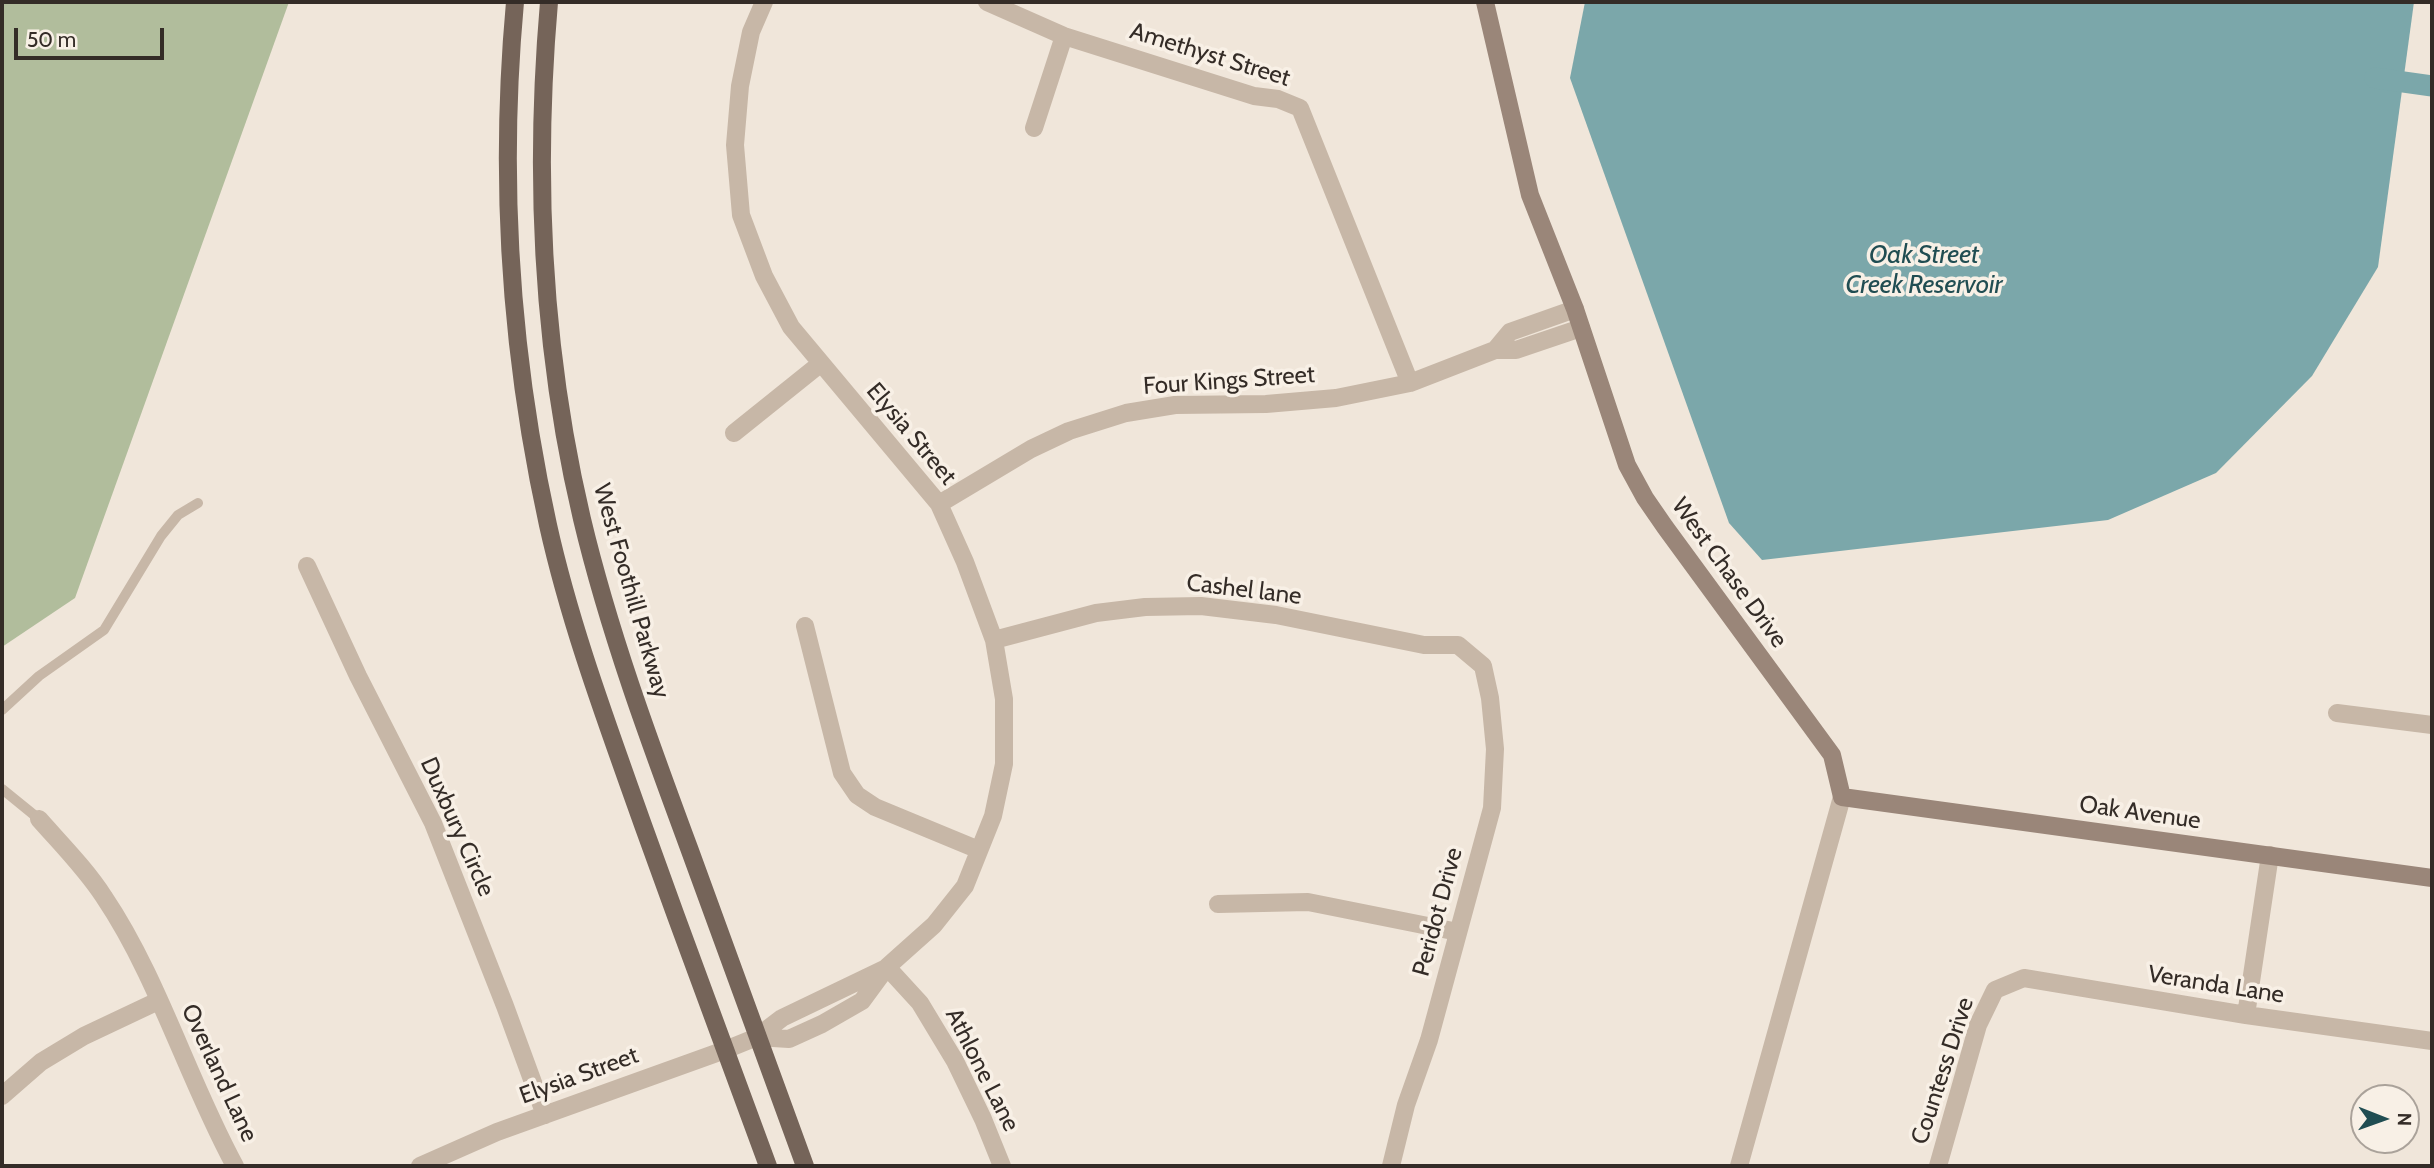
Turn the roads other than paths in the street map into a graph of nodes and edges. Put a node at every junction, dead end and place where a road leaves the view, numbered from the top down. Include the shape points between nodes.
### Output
1 (515, 2) edge
2 (549, 2) edge
3 (764, 2) edge
4 (987, 2) edge
5 (1485, 2) edge
6 (1064, 36) junction
7 (1034, 128) dead end
8 (1575, 309) junction
9 (1581, 328) junction
10 (1495, 350) junction
11 (820, 364) junction
12 (1410, 383) junction
13 (734, 433) dead end
14 (198, 503) dead end
15 (939, 504) junction
16 (307, 566) dead end
17 (806, 626) dead end
18 (994, 639) junction
19 (1483, 666) joint
20 (2, 710) edge
21 (2337, 713) dead end
22 (2432, 725) edge
23 (2, 789) edge
24 (1842, 797) junction
25 (39, 819) joint
26 (979, 850) junction
27 (2270, 855) junction
28 (2432, 878) edge
29 (1217, 904) dead end
30 (1458, 932) junction
31 (887, 967) junction
32 (1995, 990) joint
33 (158, 1001) junction
34 (2246, 1015) junction
35 (757, 1037) junction
36 (2432, 1041) edge
37 (725, 1050) junction
38 (2, 1096) edge
39 (545, 1115) junction
40 (235, 1166) edge
41 (420, 1166) edge
42 (768, 1166) edge
43 (806, 1166) edge
44 (1002, 1166) edge
45 (1391, 1166) edge
46 (1739, 1166) edge
47 (1938, 1166) edge

1 - 37 main road via 507,223 517,339 548,525 597,696
2 - 35 main road, West Foothill Parkway via 541,144 545,272 561,410 582,518 633,697
3 - 11 street, Elysia Street via 751,32 740,86 735,145 741,215 764,276 791,327
4 - 6 street, Amethyst Street
5 - 8 street, West Chase Drive via 1530,195
6 - 7 street
6 - 12 street, Amethyst Street via 1300,108
8 - 9 street, West Chase Drive
8 - 10 street, Four Kings Street via 1510,332
9 - 10 street, Four Kings Street via 1516,350
9 - 24 street, West Chase Drive via 1627,465 1645,498 1832,755
10 - 12 street, Four Kings Street
11 - 13 street
11 - 15 street, Elysia Street
12 - 15 street, Four Kings Street via 1336,398 1175,405 1126,413 1031,449
14 - 20 lane via 177,515 161,536 104,630 39,676
15 - 18 street, Elysia Street
16 - 39 street, Duxbury Circle via 433,823
17 - 26 street via 842,772 857,794 875,807
18 - 19 street, Cashel lane via 1096,613 1201,606 1276,615 1424,645 1458,645
18 - 26 street, Elysia Street via 1004,699 1004,764 993,816
19 - 30 street, Peridot Drive via 1495,749 1492,808
21 - 22 street
23 - 25 lane
24 - 27 street, Oak Avenue
24 - 46 street, West Chase Drive
25 - 33 street, Overland Lane via 104,896
26 - 31 street, Elysia Street via 965,886 934,925
27 - 28 street, Oak Avenue
27 - 34 street
29 - 30 street via 1308,902
30 - 45 street, Peridot Drive
31 - 35 street, Elysia Street via 862,1001 822,1024 789,1039
31 - 44 street, Athlone Lane via 920,1003 955,1061
32 - 34 street, Veranda Lane via 2024,978
32 - 47 street, Countess Drive via 1978,1025
33 - 38 street via 41,1062
33 - 40 street, Overland Lane
34 - 36 street, Veranda Lane
35 - 37 street, Elysia Street
35 - 43 main road, West Foothill Parkway
37 - 39 street, Elysia Street
37 - 42 main road
39 - 41 street, Elysia Street

